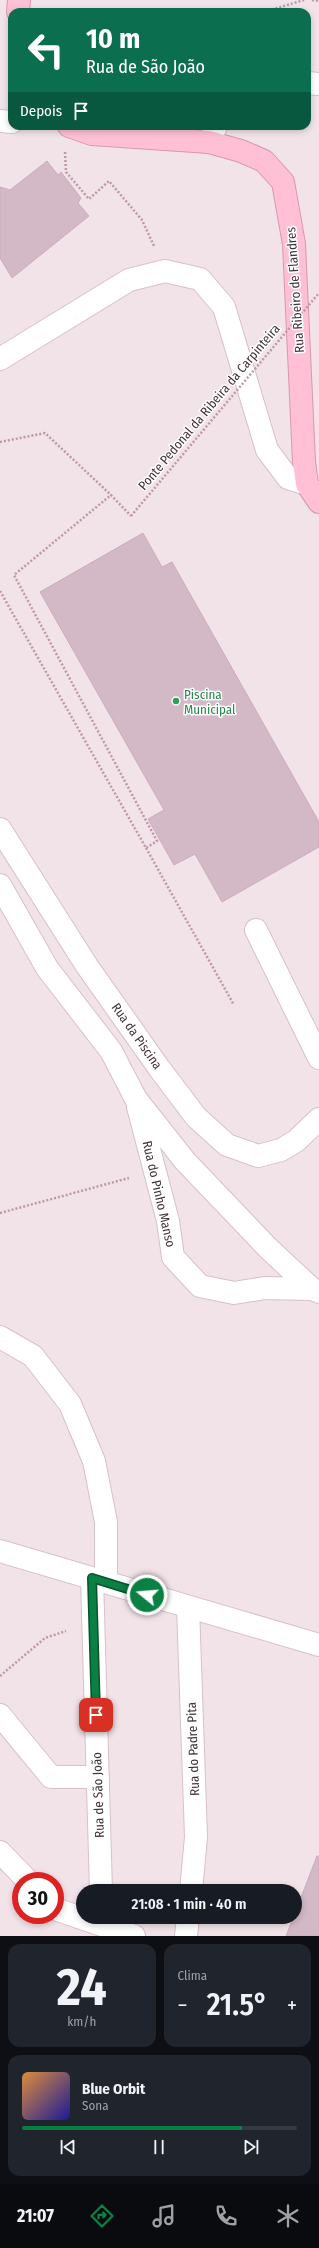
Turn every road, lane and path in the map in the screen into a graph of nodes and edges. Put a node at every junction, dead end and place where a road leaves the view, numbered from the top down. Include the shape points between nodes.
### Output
1 (304, 0) edge
2 (312, 0) edge
3 (319, 1) edge
4 (277, 8) edge
5 (80, 130) edge
6 (212, 134) edge
7 (65, 149) dead end
8 (142, 220) dead end
9 (319, 292) edge
10 (0, 359) edge
11 (0, 442) edge
12 (307, 484) junction
13 (111, 495) junction
14 (319, 502) edge
15 (0, 591) edge
16 (0, 830) edge
17 (146, 848) junction
18 (0, 885) edge
19 (256, 930) dead end
20 (234, 1005) dead end
21 (319, 1058) edge
22 (136, 1099) junction
23 (319, 1119) edge
24 (155, 1170) junction
25 (0, 1213) edge
26 (316, 1291) edge
27 (0, 1337) edge
28 (0, 1551) edge
29 (99, 1580) junction
30 (188, 1607) junction
31 (45, 1638) dead end
32 (319, 1645) edge
33 (0, 1676) edge
34 (0, 1715) edge
35 (98, 1777) junction
36 (0, 1852) edge
37 (19, 1872) edge
38 (101, 1884) edge
39 (192, 1884) edge
40 (64, 1911) edge
41 (76, 1914) edge
42 (108, 1924) edge
43 (187, 1924) edge
44 (134, 1936) edge
45 (186, 1936) edge

1 - 4 path
2 - 3 path
5 - 6 main road, Rua Ribeiro de Flandres via 92,134
6 - 12 main road, Rua Ribeiro de Flandres via 264,161 283,182 294,244
7 - 8 path via 66,172 89,199 109,181
9 - 13 path, Ponte Pedonal da Ribeira da Carpinteira, bridge via 131,516
10 - 12 street via 128,280 165,271 200,279 224,307 267,450 288,478
11 - 13 path via 45,433
12 - 14 main road, Rua Ribeiro de Flandres
13 - 17 path via 14,575 158,841
15 - 17 path
16 - 23 street, Rua da Piscina via 87,966 159,1068 196,1117 226,1145 258,1156 281,1150 296,1141
17 - 20 path
18 - 22 street, Rua do Pinho Manso via 47,968 111,1051
19 - 21 street
22 - 24 street, Rua do Pinho Manso
22 - 26 street, Rua do Pinho Manso via 185,1161 268,1248
24 - 25 path
24 - 26 street, Rua do Pinho Manso via 168,1221 173,1257 200,1286 234,1293 265,1288
27 - 29 street, Rua de São João via 33,1356 70,1404 96,1469 106,1522
28 - 29 street
29 - 30 street
29 - 35 street, Rua de São João
30 - 32 street
30 - 39 street, Rua do Padre Pita via 196,1837
31 - 33 path
34 - 35 street via 51,1777
35 - 38 street, Rua de São João
36 - 37 street
40 - 41 street
42 - 44 street
43 - 45 street

